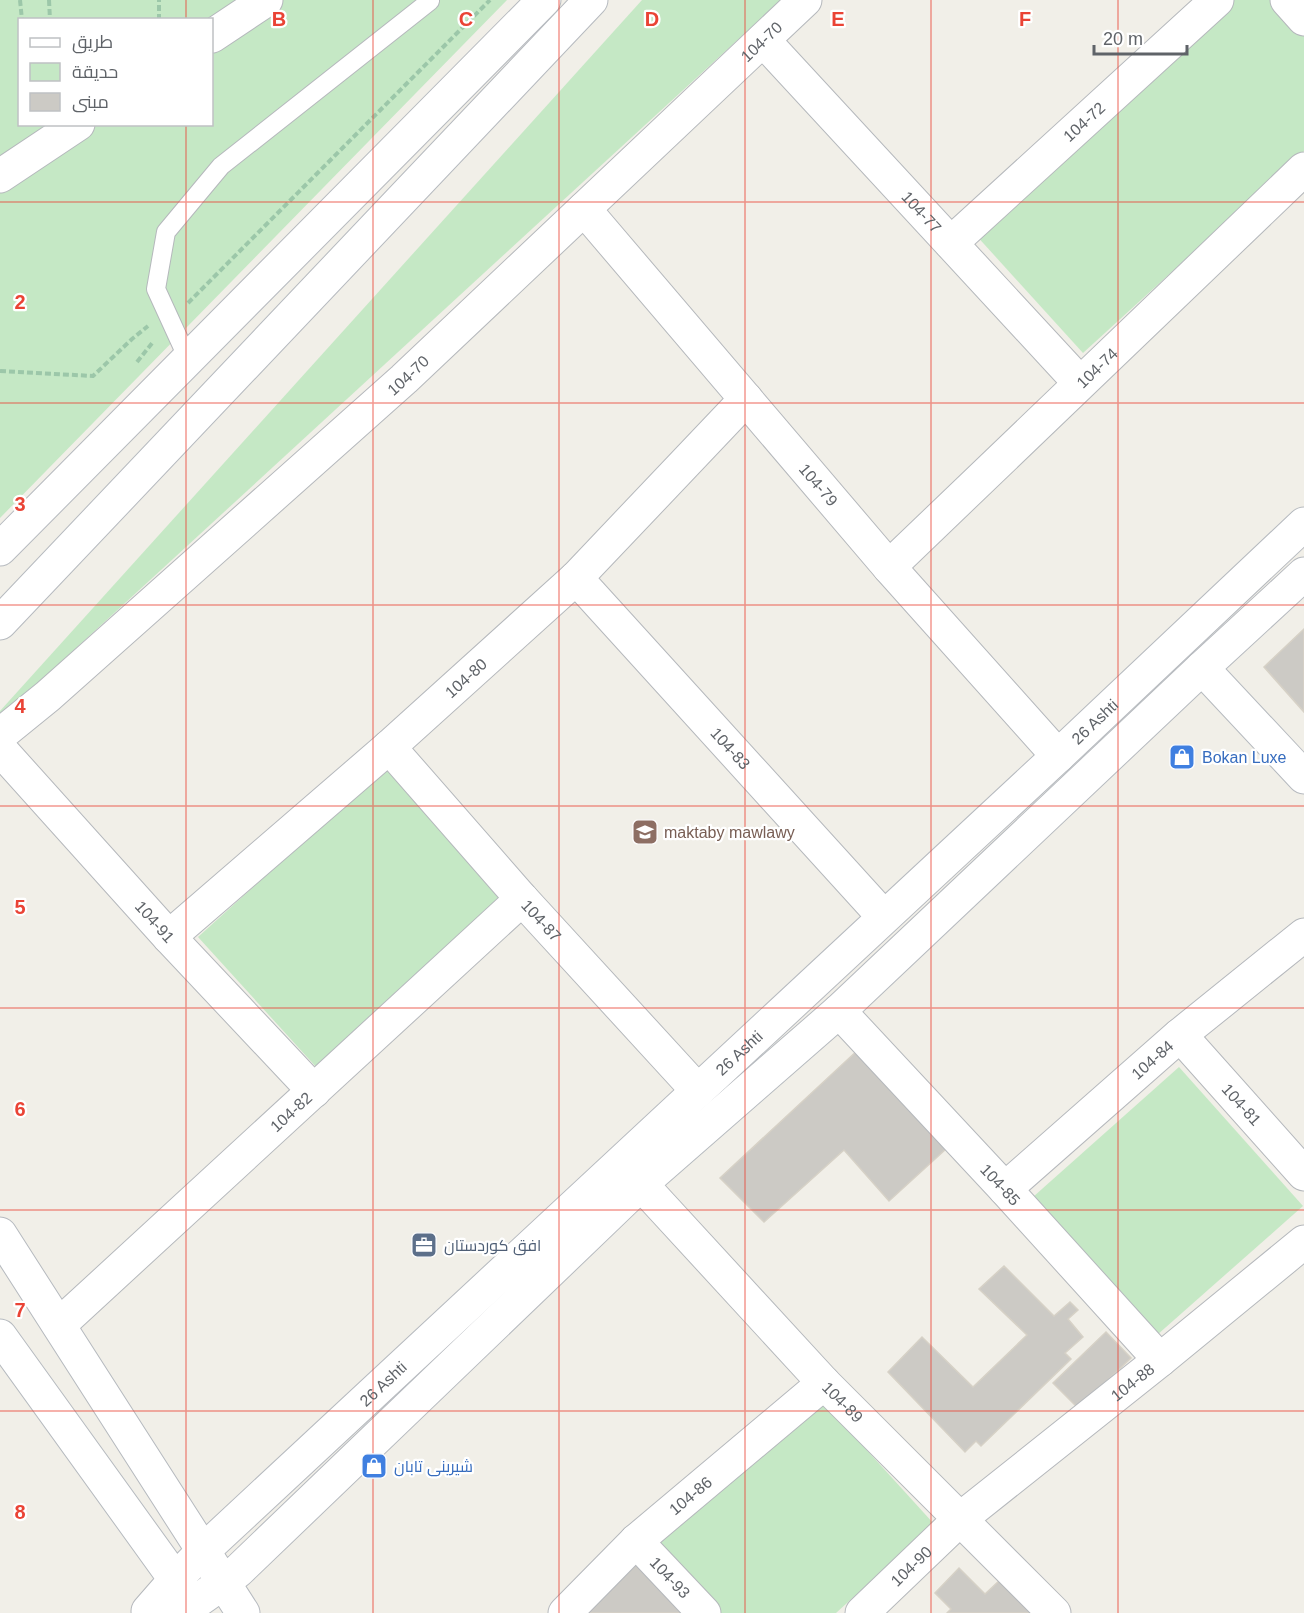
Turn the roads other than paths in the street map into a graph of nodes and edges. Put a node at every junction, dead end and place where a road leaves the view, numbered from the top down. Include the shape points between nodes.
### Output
1 (266, 0) edge
2 (544, 0) edge
3 (591, 0) edge
4 (805, 0) edge
5 (1217, 0) edge
6 (1287, 0) edge
7 (430, 1) edge
8 (1304, 20) edge
9 (213, 35) edge
10 (763, 40) junction
11 (75, 126) edge
12 (1304, 169) edge
13 (0, 176) edge
14 (584, 209) junction
15 (951, 243) junction
16 (188, 359) junction
17 (1080, 383) junction
18 (746, 399) junction
19 (1304, 524) edge
20 (0, 549) edge
21 (889, 567) junction
22 (1304, 574) edge
23 (576, 578) junction
24 (0, 623) edge
25 (1202, 668) junction
26 (0, 735) edge
27 (389, 747) junction
28 (0, 749) edge
29 (1058, 756) junction
30 (1304, 777) edge
31 (522, 899) junction
32 (884, 917) junction
33 (1304, 935) edge
34 (169, 937) junction
35 (839, 1011) junction
36 (1180, 1035) junction
37 (314, 1090) junction
38 (698, 1091) junction
39 (1304, 1174) edge
40 (641, 1184) junction
41 (1005, 1189) junction
42 (0, 1234) edge
43 (1304, 1242) edge
44 (59, 1325) junction
45 (0, 1336) edge
46 (1160, 1360) junction
47 (824, 1383) junction
48 (959, 1520) junction
49 (636, 1541) junction
50 (204, 1550) junction
51 (224, 1582) junction
52 (189, 1599) edge
53 (147, 1612) edge
54 (243, 1613) edge
55 (565, 1613) edge
56 (704, 1613) edge
57 (862, 1613) edge
58 (1054, 1613) edge

1 - 9 street
2 - 16 street
3 - 24 street
4 - 10 street, 104-70
5 - 15 street, 104-72
6 - 8 street
7 - 16 lane via 221,166 165,232 156,289
10 - 14 street, 104-70
10 - 15 street, 104-77
11 - 13 street
12 - 17 street, 104-74
14 - 18 street, 104-79
14 - 26 street, 104-70 via 404,379
15 - 17 street, 104-77
16 - 20 street
17 - 21 street, 104-74
18 - 21 street, 104-79
18 - 23 street, 104-80
19 - 29 street, 26 Ashti
21 - 29 street, 104-79
22 - 25 street, 26 Ashti
23 - 27 street, 104-80
23 - 32 street, 104-83
25 - 30 street
25 - 35 street, 26 Ashti
27 - 31 street, 104-87
27 - 34 street, 104-80
28 - 34 street, 104-91
29 - 32 street, 26 Ashti
31 - 37 street, 104-82
31 - 38 street, 104-87
32 - 38 street, 26 Ashti
33 - 36 street, 104-84
34 - 37 street, 104-91
35 - 40 street, 26 Ashti
35 - 41 street, 104-85
36 - 39 street, 104-81
36 - 41 street, 104-84
37 - 44 street, 104-82
38 - 50 street, 26 Ashti
40 - 47 street, 104-89
40 - 51 street, 26 Ashti
41 - 46 street, 104-85
42 - 44 street
43 - 46 street, 104-88
44 - 50 street
45 - 52 street
46 - 48 street, 104-88
47 - 48 street, 104-89
47 - 49 street, 104-86
48 - 57 street, 104-90
48 - 58 street, 104-89
49 - 55 street, 104-86
49 - 56 street, 104-93
50 - 51 street
50 - 52 street, 26 Ashti
51 - 52 street, 26 Ashti
51 - 54 street
52 - 53 street

